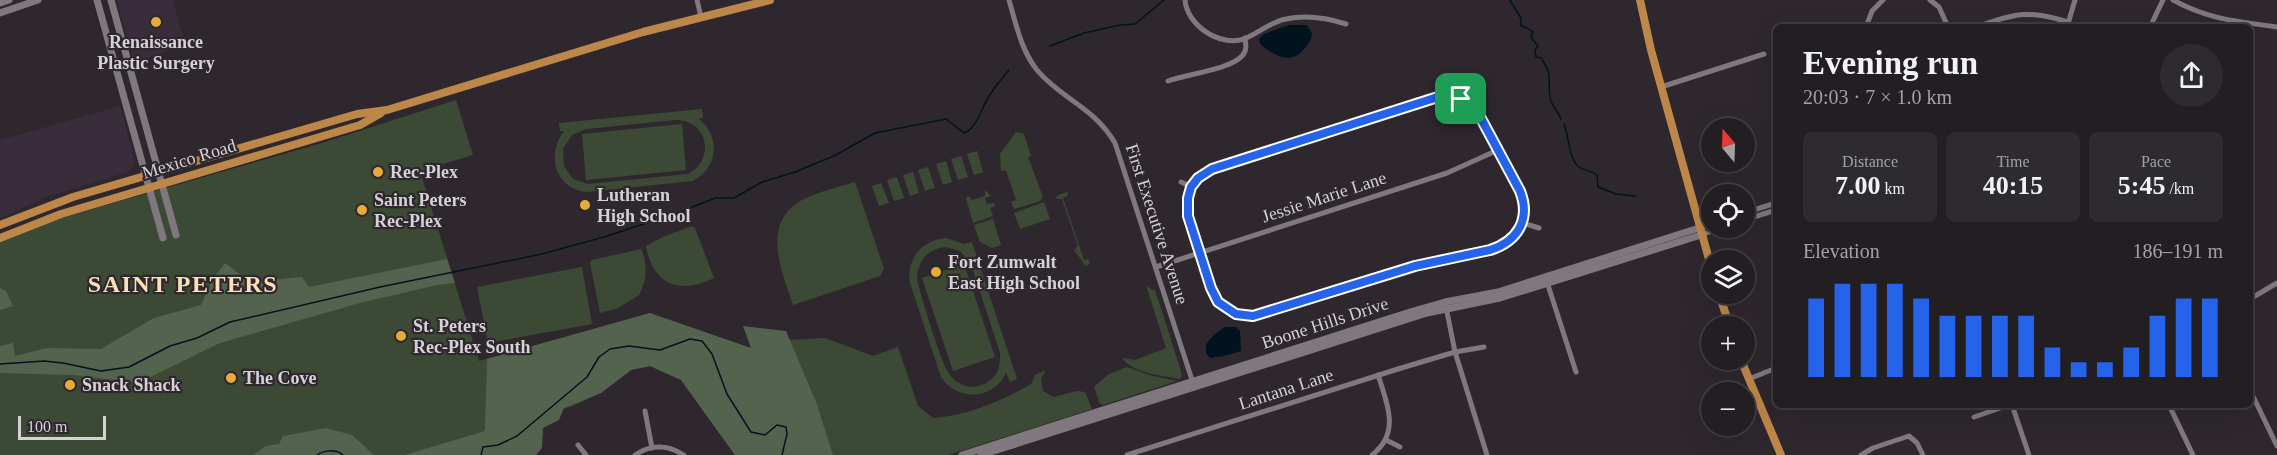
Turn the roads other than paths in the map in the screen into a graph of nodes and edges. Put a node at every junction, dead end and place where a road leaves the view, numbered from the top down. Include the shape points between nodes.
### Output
1 (9, 0) edge
2 (38, 0) edge
3 (97, 0) edge
4 (111, 0) edge
5 (697, 0) edge
6 (770, 0) edge
7 (1010, 0) edge
8 (1185, 0) edge
9 (1640, 0) edge
10 (1883, 0) edge
11 (2075, 0) edge
12 (2163, 0) edge
13 (2173, 0) edge
14 (1932, 1) edge
15 (0, 3) edge
16 (0, 13) edge
17 (701, 17) junction
18 (1346, 24) dead end
19 (1867, 24) edge
20 (1947, 24) edge
21 (1986, 24) edge
22 (2068, 24) edge
23 (2151, 24) edge
24 (2226, 24) edge
25 (2253, 26) edge
26 (2277, 27) edge
27 (1245, 38) junction
28 (1764, 54) dead end
29 (1168, 81) dead end
30 (1661, 87) junction
31 (1466, 90) dead end
32 (1461, 99) junction
33 (387, 110) junction
34 (1498, 150) junction
35 (158, 173) junction
36 (146, 177) junction
37 (1181, 182) dead end
38 (162, 184) junction
39 (1191, 187) junction
40 (149, 188) junction
41 (1773, 204) edge
42 (1755, 210) edge
43 (1773, 211) edge
44 (1755, 217) edge
45 (1523, 223) junction
46 (0, 225) edge
47 (1539, 228) dead end
48 (1700, 232) junction
49 (176, 235) dead end
50 (0, 238) edge
51 (163, 238) dead end
52 (1706, 250) edge
53 (1199, 252) junction
54 (1156, 267) junction
55 (1547, 280) junction
56 (2277, 283) edge
57 (2253, 297) edge
58 (1445, 305) junction
59 (1484, 347) dead end
60 (1455, 352) junction
61 (1773, 369) edge
62 (1745, 370) edge
63 (1576, 372) dead end
64 (1378, 375) junction
65 (1749, 379) junction
66 (1193, 384) junction
67 (2253, 396) edge
68 (2001, 408) edge
69 (2011, 408) edge
70 (2170, 408) edge
71 (645, 411) dead end
72 (1974, 417) dead end
73 (1386, 440) junction
74 (578, 445) dead end
75 (2277, 446) edge
76 (1400, 447) dead end
77 (652, 448) junction
78 (586, 455) edge
79 (635, 455) edge
80 (684, 455) edge
81 (962, 455) edge
82 (981, 455) edge
83 (1127, 455) edge
84 (1372, 455) edge
85 (1487, 455) edge
86 (1781, 455) edge
87 (1861, 455) edge
88 (1923, 455) edge
89 (2030, 455) edge
90 (2193, 455) edge

1 - 15 street
2 - 16 street
3 - 36 street
4 - 35 street
5 - 17 street
6 - 17 main road, Mexico Road
7 - 54 street, First Executive Avenue via 1020,39 1036,69 1092,113 1115,143
8 - 27 street via 1190,19 1198,27 1224,38
9 - 30 main road
10 - 19 street via 1872,11
11 - 22 street
12 - 23 street
13 - 24 street
14 - 20 street
17 - 33 main road, Mexico Road
18 - 27 street via 1299,17 1271,23
21 - 22 street via 2036,13
25 - 26 street
27 - 29 street via 1245,51 1240,59
28 - 30 street
30 - 48 main road
31 - 32 street
32 - 34 street via 1477,111
32 - 39 street via 1433,98 1220,166 1202,175
33 - 35 main road, Mexico Road via 357,114
33 - 38 main road, Mexico Road via 360,125
34 - 45 street via 1522,197
34 - 53 street, Jessie Marie Lane via 1447,173
35 - 36 main road, Mexico Road
35 - 38 street
36 - 40 street
36 - 46 main road, Mexico Road via 73,197
37 - 39 street
38 - 40 main road, Mexico Road
38 - 49 street
39 - 53 street via 1188,216
40 - 50 main road, Mexico Road via 48,218
40 - 51 street
41 - 42 street
43 - 44 street
45 - 47 street
45 - 53 street via 1517,234 1500,247 1415,266 1253,316 1236,314 1218,302
48 - 52 main road
48 - 55 street, Boone Hills Drive
53 - 54 street, Jessie Marie Lane
54 - 66 street, First Executive Avenue
55 - 58 street, Boone Hills Drive via 1500,298
55 - 63 street
56 - 57 street
58 - 60 street
58 - 66 street, Boone Hills Drive
59 - 60 street, Lantana Lane
60 - 64 street, Lantana Lane
60 - 85 street
61 - 65 street
62 - 65 main road
64 - 73 street via 1390,416
64 - 83 street, Lantana Lane
65 - 86 main road
66 - 81 street, Boone Hills Drive
66 - 82 street, Boone Hills Drive
67 - 75 street
68 - 72 street
69 - 89 street
70 - 90 street
71 - 77 street
73 - 76 street
73 - 84 street
74 - 78 street
77 - 79 street
77 - 80 street via 668,448
87 - 88 street via 1909,436

